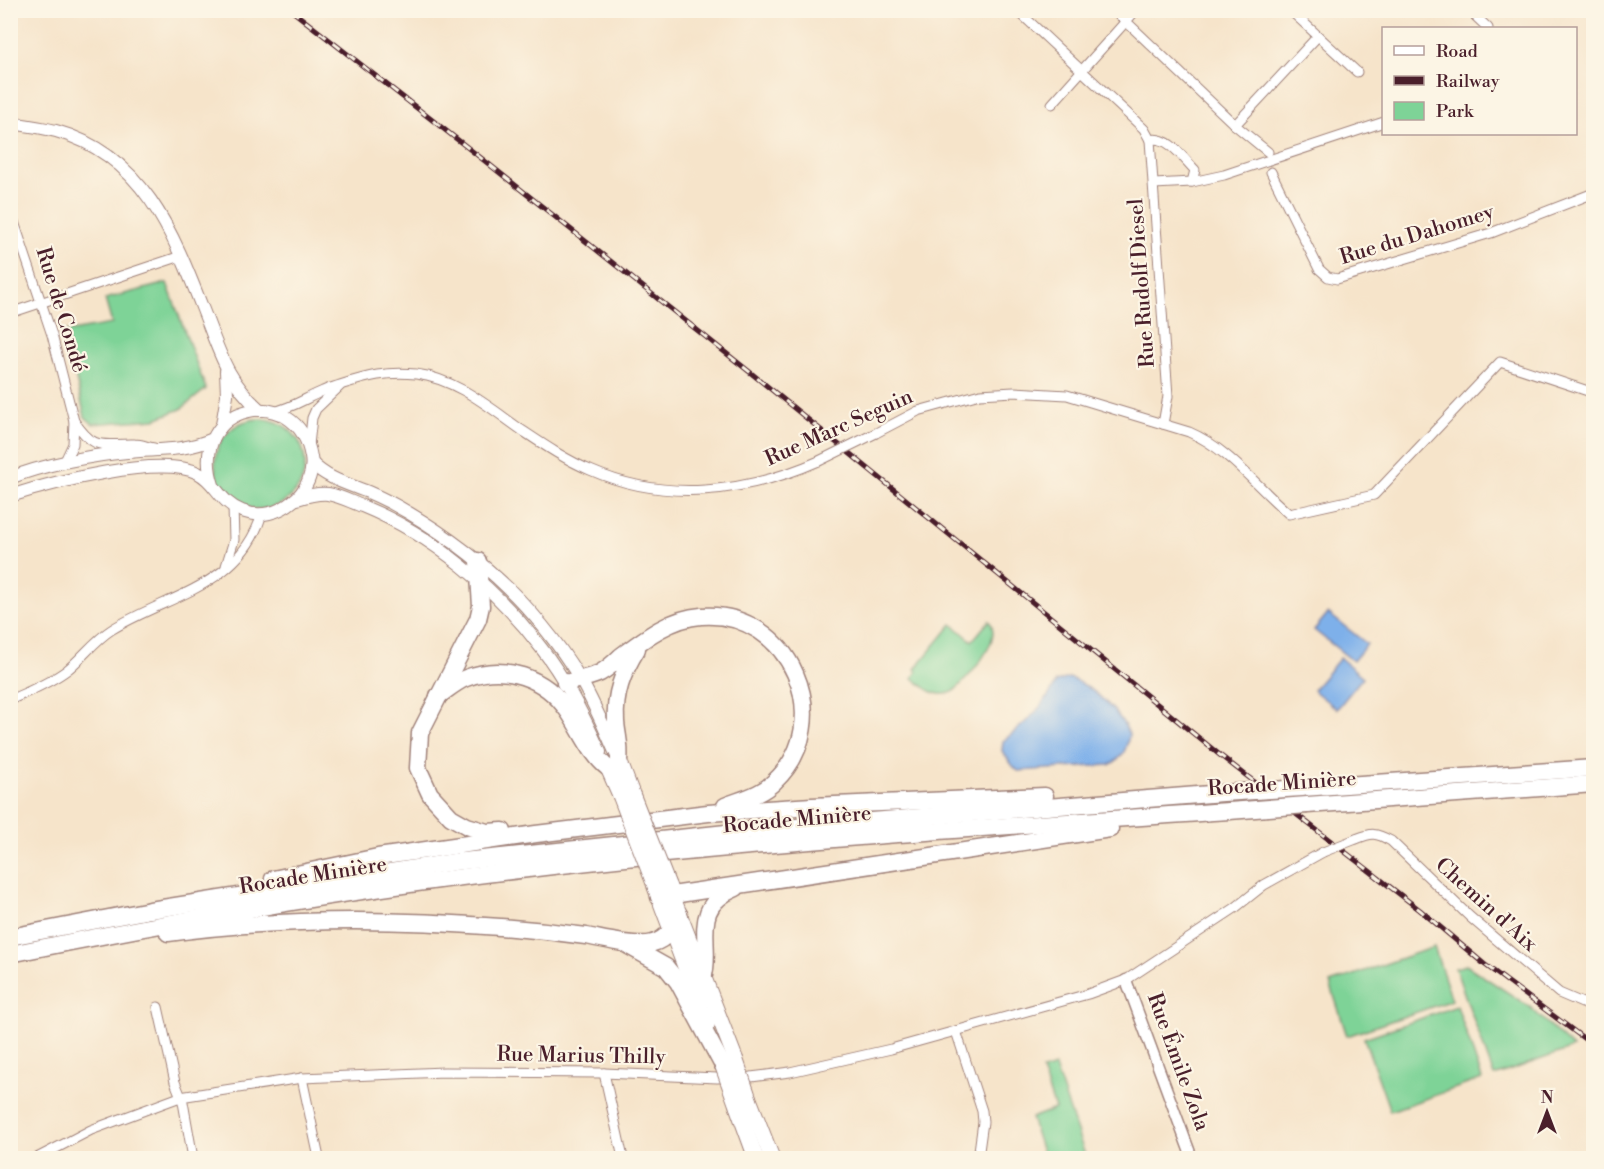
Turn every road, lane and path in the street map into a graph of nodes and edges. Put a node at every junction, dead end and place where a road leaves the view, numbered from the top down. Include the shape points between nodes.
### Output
1 (1017, 10) edge
2 (1114, 10) edge
3 (1136, 10) edge
4 (1290, 10) edge
5 (1469, 10) edge
6 (1126, 21) junction
7 (1487, 27) edge
8 (1318, 36) junction
9 (1082, 71) junction
10 (1357, 72) dead end
11 (1052, 104) dead end
12 (1382, 122) edge
13 (10, 123) edge
14 (1235, 125) junction
15 (1149, 140) junction
16 (1268, 152) dead end
17 (1271, 172) dead end
18 (1192, 182) junction
19 (1154, 184) junction
20 (1593, 193) edge
21 (10, 210) edge
22 (181, 256) junction
23 (41, 301) junction
24 (10, 313) edge
25 (226, 369) junction
26 (340, 386) junction
27 (1593, 393) edge
28 (260, 410) junction
29 (273, 412) junction
30 (74, 421) junction
31 (1163, 424) junction
32 (222, 425) junction
33 (213, 439) junction
34 (309, 445) junction
35 (160, 450) junction
36 (64, 463) junction
37 (312, 463) junction
38 (10, 478) edge
39 (213, 485) junction
40 (10, 496) edge
41 (297, 499) junction
42 (233, 507) junction
43 (262, 514) junction
44 (478, 561) junction
45 (225, 568) junction
46 (481, 583) junction
47 (641, 641) junction
48 (572, 681) junction
49 (437, 696) junction
50 (10, 700) edge
51 (613, 764) junction
52 (1593, 768) edge
53 (1593, 784) edge
54 (1174, 796) junction
55 (1304, 796) junction
56 (1229, 811) junction
57 (708, 813) junction
58 (536, 834) junction
59 (751, 882) junction
60 (664, 891) junction
61 (150, 910) junction
62 (679, 914) junction
63 (672, 931) junction
64 (114, 933) junction
65 (10, 937) edge
66 (621, 942) junction
67 (10, 954) edge
68 (704, 975) junction
69 (1126, 980) junction
70 (158, 1007) dead end
71 (1593, 1008) edge
72 (956, 1031) junction
73 (728, 1061) junction
74 (604, 1073) junction
75 (302, 1078) junction
76 (180, 1097) junction
77 (743, 1103) junction
78 (37, 1158) edge
79 (193, 1158) edge
80 (319, 1158) edge
81 (624, 1158) edge
82 (756, 1158) edge
83 (772, 1158) edge
84 (978, 1158) edge
85 (1192, 1158) edge

1 - 9 street
2 - 6 street
3 - 6 street
4 - 8 street
5 - 7 street
6 - 9 street
6 - 14 street
8 - 10 street
8 - 14 street
9 - 11 street
9 - 15 street via 1144,129
12 - 18 street via 1263,163
13 - 22 main road via 57,131 109,156 143,189 165,221
14 - 16 street
15 - 18 street via 1167,142 1195,170
15 - 19 street, Rue Rudolf Diesel
17 - 20 street, Rue du Dahomey via 1319,269 1337,279 1491,233
18 - 19 street
19 - 31 street, Rue Rudolf Diesel via 1168,400
21 - 23 street, Rue de Condé
22 - 23 street
22 - 25 main road
23 - 24 street
23 - 30 street, Rue de Condé
25 - 28 main road
25 - 32 main road
26 - 29 street, Rue Marc Seguin
26 - 31 street, Rue Marc Seguin, bridge via 362,377 393,373 437,379 474,396 550,449 589,470 639,485 682,490 719,490 787,475 918,411 980,394 1067,395
26 - 34 street, Rue Marc Seguin via 316,410
27 - 31 street, Rue Marc Seguin via 1500,362 1374,495 1290,514 1219,448
28 - 29 main road
28 - 32 main road via 246,411
29 - 34 main road via 291,421
30 - 35 street via 97,444 137,444
30 - 36 street, Rue de Condé via 73,444
32 - 33 main road
33 - 35 main road via 184,449
33 - 39 main road via 208,454
34 - 37 main road
35 - 36 main road
36 - 38 main road
37 - 41 main road
37 - 44 main road via 330,477 404,510
39 - 40 main road via 187,468 164,467 89,475
39 - 42 main road
41 - 43 main road
41 - 46 main road via 330,494 370,509 445,554
42 - 43 main road
42 - 45 street via 234,540
43 - 45 street via 248,547
44 - 46 highway
44 - 48 main road via 535,617
45 - 50 street via 213,579 112,630 64,672
46 - 48 main road
46 - 49 highway via 478,619
47 - 48 highway via 601,672
47 - 51 highway via 617,691 616,723 621,747
47 - 57 highway via 665,626 701,616 737,620 775,642 790,661 801,689 803,726 798,746 784,771 761,792
48 - 51 main road
49 - 51 highway via 464,679 483,673 520,674 554,694 600,762
49 - 58 highway via 420,733 418,750 418,768 430,794 451,817 467,826 487,832
51 - 60 highway, bridge
52 - 55 highway, Rocade Minière
53 - 55 highway, Rocade Minière
54 - 55 highway, Rocade Minière, bridge
54 - 57 highway via 1164,791
54 - 61 highway, Rocade Minière via 745,831 532,853 364,875
55 - 56 highway, Rocade Minière, bridge
56 - 59 highway
56 - 64 highway, Rocade Minière via 740,847 530,868 260,907
57 - 58 highway
58 - 61 highway via 378,857
59 - 60 highway
59 - 68 highway via 729,891 708,911
60 - 62 highway
60 - 63 highway
61 - 65 highway, Rocade Minière
62 - 63 highway
62 - 68 highway
63 - 66 highway via 652,944
63 - 73 highway
64 - 66 highway via 130,939 179,932 365,920 502,927
64 - 67 highway, Rocade Minière
66 - 73 highway via 666,967
68 - 73 highway
69 - 71 street, Chemin d'Aix, bridge via 1264,885 1323,852 1371,833 1391,841 1470,917 1559,993
69 - 72 street, Rue Marius Thilly
69 - 85 street, Rue Émile Zola
70 - 76 street
72 - 74 street, Rue Marius Thilly via 835,1063 751,1077
72 - 84 street via 984,1122
73 - 77 highway, bridge
74 - 75 street, Rue Marius Thilly via 444,1072
74 - 81 street
75 - 76 street, Rue Marius Thilly
75 - 80 street
76 - 78 street, Rue Marius Thilly via 91,1130
76 - 79 street
77 - 82 highway
77 - 83 highway

